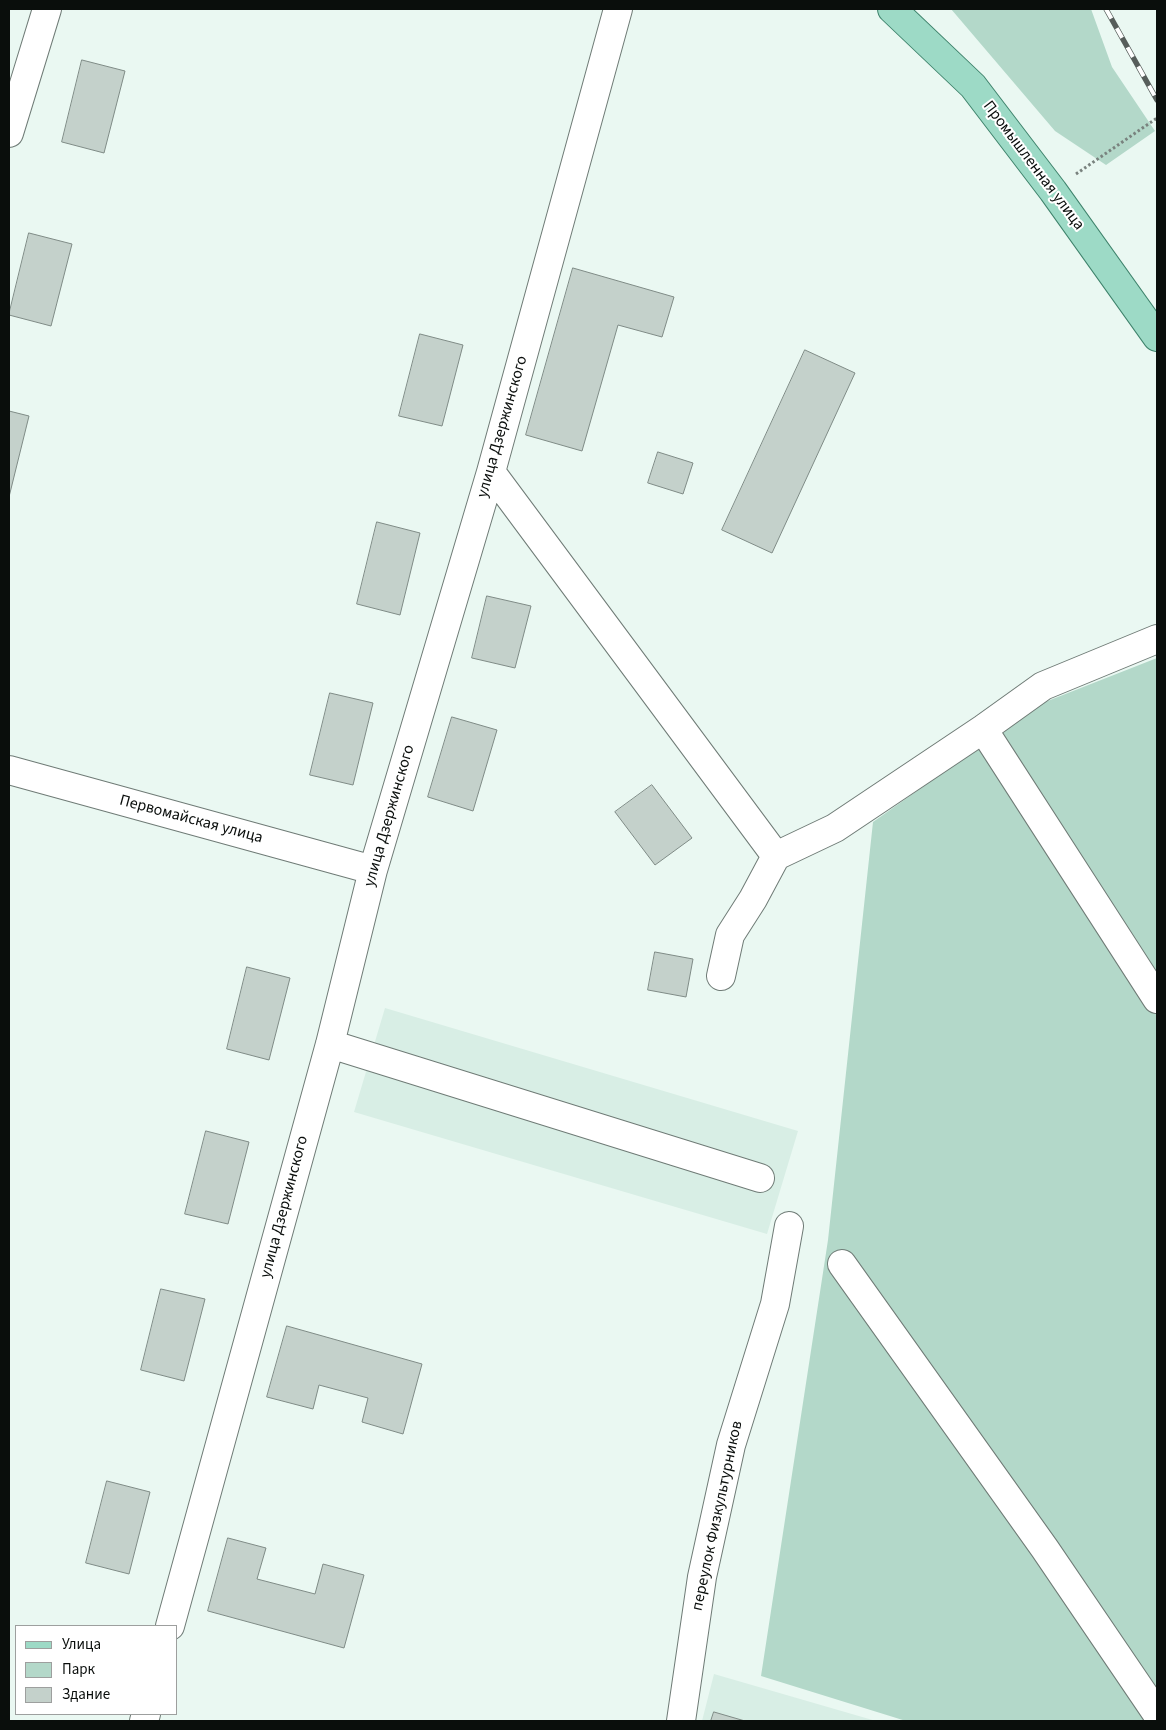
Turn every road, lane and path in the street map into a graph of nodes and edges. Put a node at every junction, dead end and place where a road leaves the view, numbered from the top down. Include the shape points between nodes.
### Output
1 (47, 9) edge
2 (618, 9) edge
3 (892, 9) edge
4 (1157, 118) edge
5 (9, 133) edge
6 (1053, 190) junction
7 (1157, 337) edge
8 (491, 472) junction
9 (1157, 639) edge
10 (982, 729) junction
11 (9, 770) edge
12 (776, 856) junction
13 (373, 870) junction
14 (721, 976) dead end
15 (1157, 1000) edge
16 (330, 1044) junction
17 (760, 1178) dead end
18 (789, 1226) dead end
19 (842, 1264) dead end
20 (170, 1625) edge
21 (1157, 1714) edge
22 (681, 1721) edge

1 - 5 street
2 - 8 street, улица Дзержинского
3 - 6 main road, Промышленная улица via 973,86
4 - 6 path
6 - 7 main road, Промышленная улица
8 - 12 street
8 - 13 street, улица Дзержинского
9 - 10 street via 1043,686
10 - 12 street via 834,828
10 - 15 street
11 - 13 street, Первомайская улица
12 - 14 street via 730,935
13 - 16 street, улица Дзержинского
16 - 17 street
16 - 20 street, улица Дзержинского
18 - 22 street, переулок Физкультурников via 775,1304 726,1464 702,1578
19 - 21 street via 1045,1549

